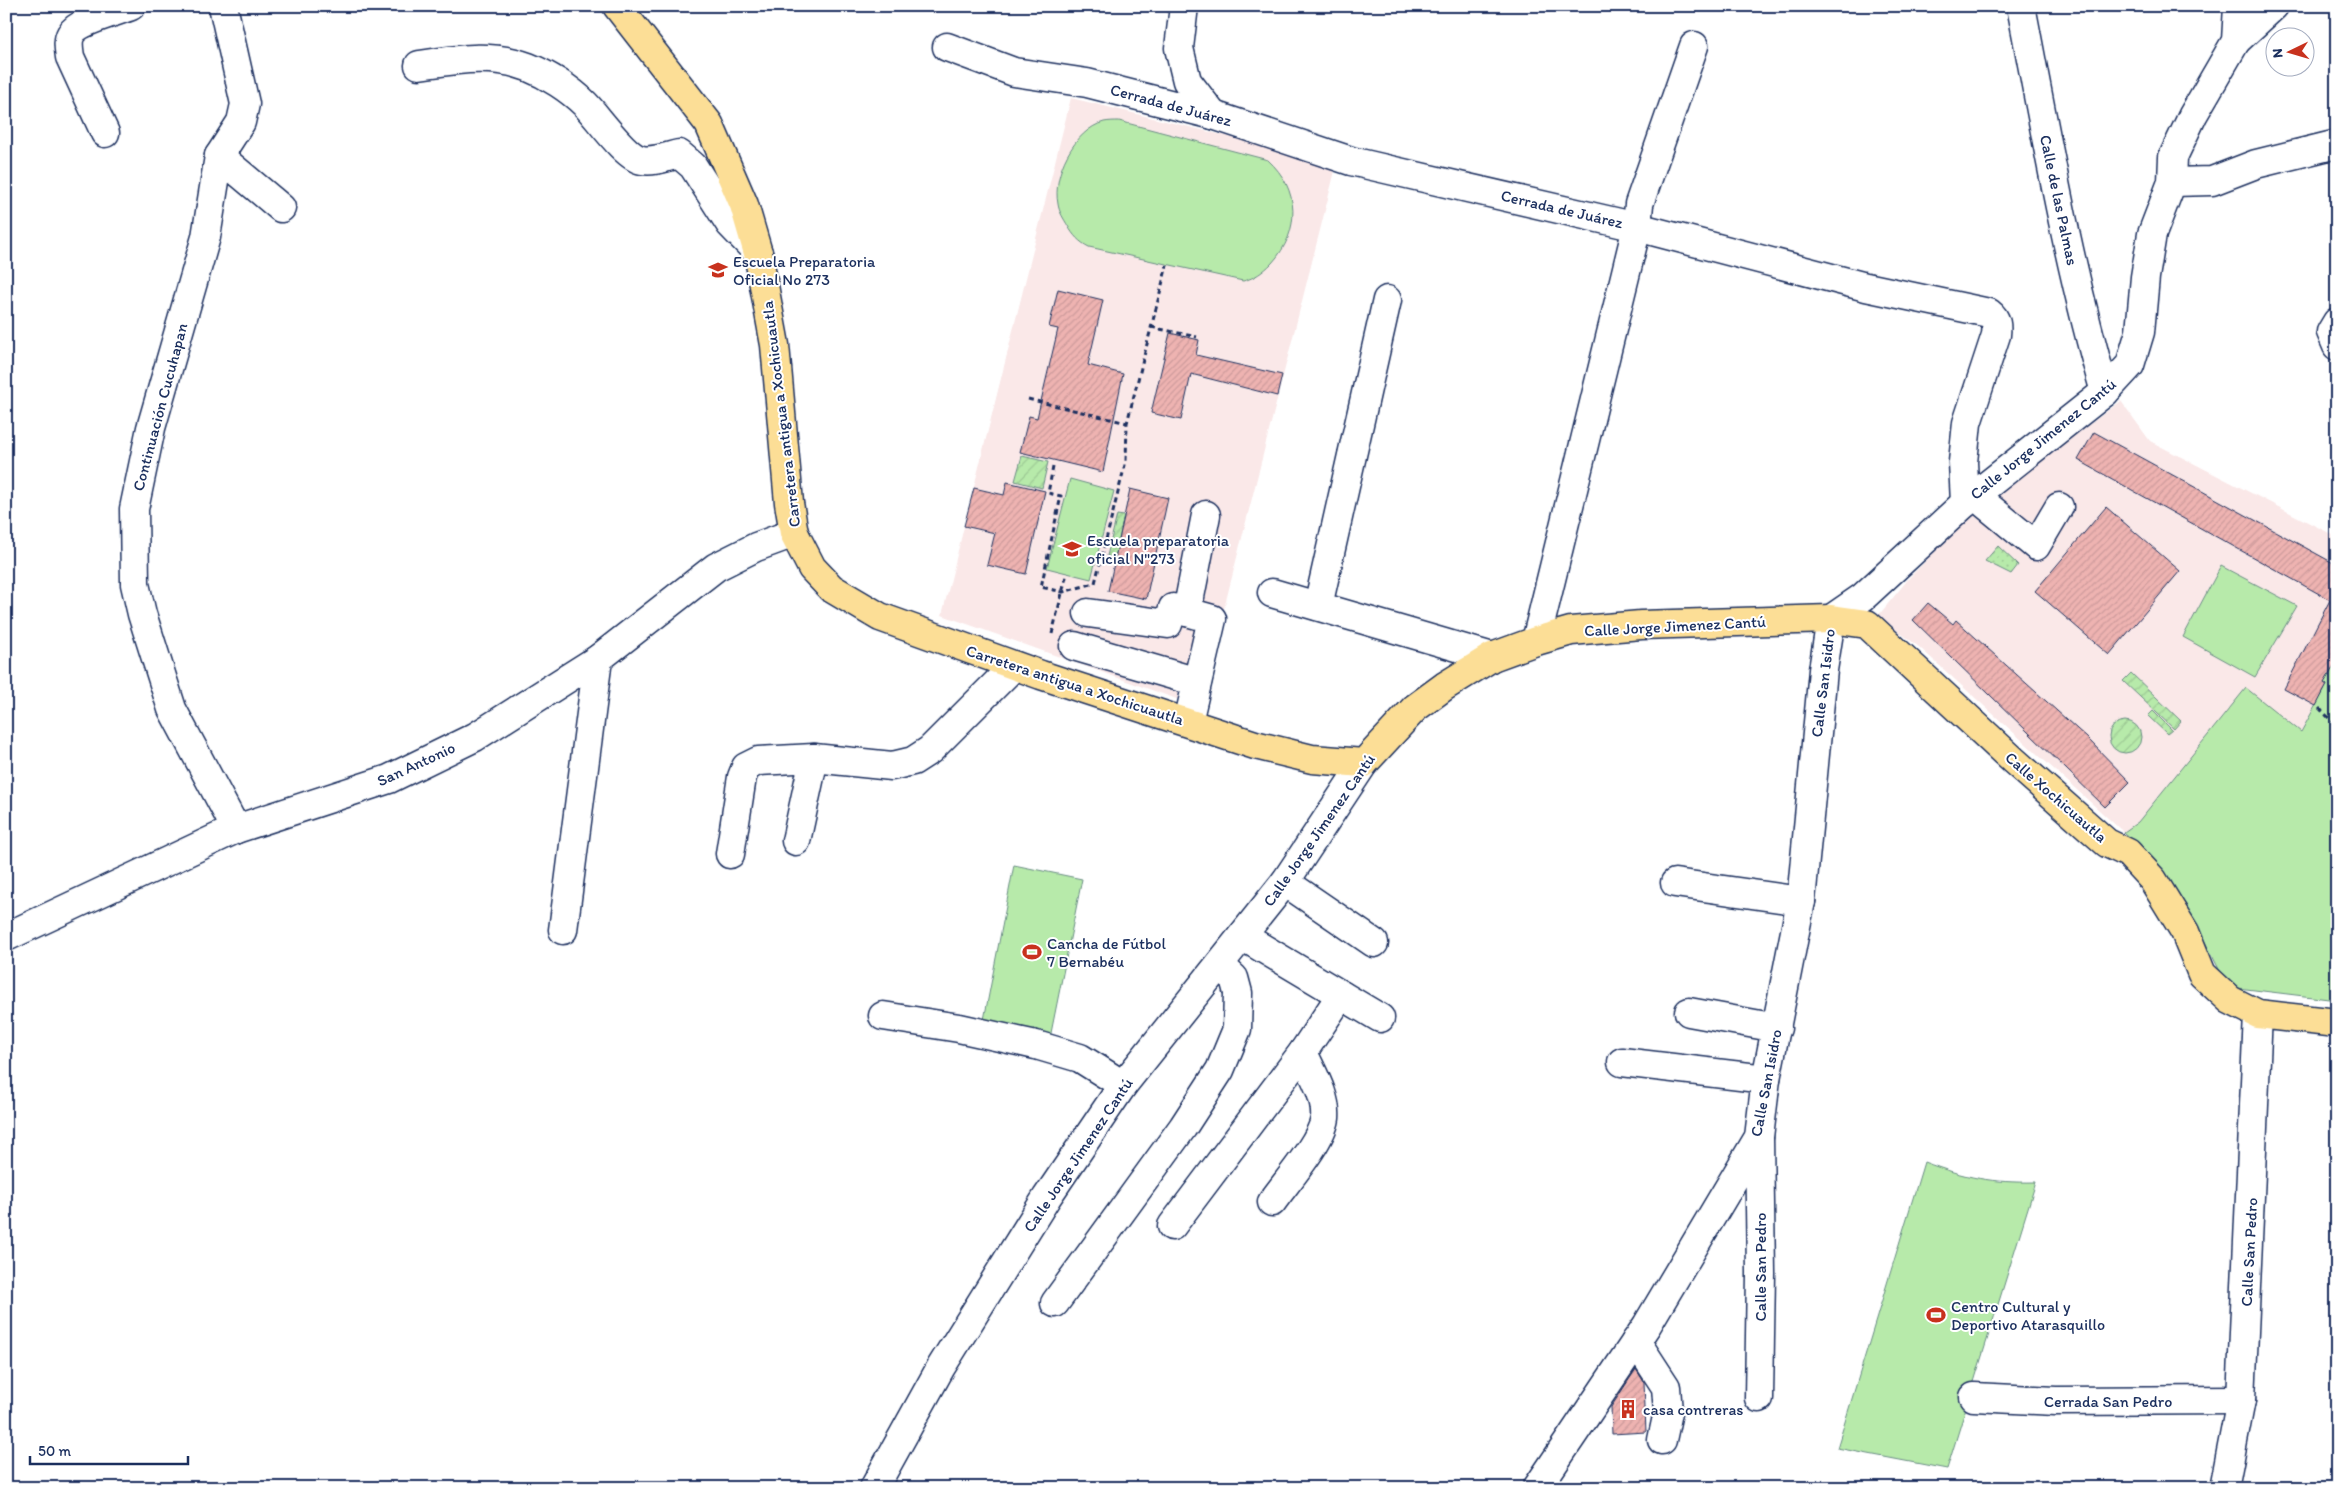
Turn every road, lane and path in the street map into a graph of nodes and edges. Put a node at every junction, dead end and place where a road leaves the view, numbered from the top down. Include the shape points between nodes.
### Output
1 (131, 6) edge
2 (223, 6) edge
3 (617, 6) edge
4 (1184, 6) edge
5 (2021, 6) edge
6 (2238, 6) edge
7 (2274, 6) edge
8 (2236, 41) junction
9 (1694, 46) dead end
10 (947, 47) dead end
11 (419, 65) dead end
12 (1213, 115) junction
13 (106, 133) dead end
14 (2337, 144) edge
15 (219, 156) junction
16 (2172, 182) junction
17 (282, 208) dead end
18 (1637, 227) junction
19 (758, 253) junction
20 (1167, 265) dead end
21 (1388, 300) dead end
22 (2337, 322) edge
23 (1152, 327) junction
24 (1197, 337) dead end
25 (2337, 346) edge
26 (2105, 392) junction
27 (1028, 399) dead end
28 (1127, 423) junction
29 (1053, 467) dead end
30 (1971, 498) junction
31 (2059, 507) dead end
32 (1206, 514) dead end
33 (794, 533) junction
34 (1067, 573) dead end
35 (1063, 592) junction
36 (1272, 593) dead end
37 (1318, 606) junction
38 (1187, 612) junction
39 (1088, 613) dead end
40 (1831, 619) junction
41 (1536, 641) junction
42 (1062, 643) joint
43 (1492, 657) junction
44 (598, 659) junction
45 (1014, 666) junction
46 (1197, 682) junction
47 (2319, 708) dead end
48 (1188, 722) junction
49 (2337, 726) edge
50 (814, 758) junction
51 (1364, 762) junction
52 (236, 829) junction
53 (796, 841) dead end
54 (730, 854) dead end
55 (1285, 882) junction
56 (1675, 883) dead end
57 (1801, 901) junction
58 (563, 930) dead end
59 (1242, 936) junction
60 (6, 937) edge
61 (1374, 943) dead end
62 (1220, 965) junction
63 (1341, 995) junction
64 (1689, 1012) dead end
65 (2258, 1014) junction
66 (883, 1016) dead end
67 (1380, 1018) dead end
68 (2337, 1023) edge
69 (1777, 1028) junction
70 (1303, 1052) junction
71 (1622, 1062) dead end
72 (1766, 1079) junction
73 (1123, 1085) junction
74 (1759, 1137) junction
75 (1272, 1202) dead end
76 (1172, 1226) dead end
77 (1055, 1303) dead end
78 (1636, 1342) junction
79 (1974, 1397) dead end
80 (1759, 1398) dead end
81 (2242, 1400) junction
82 (1662, 1440) dead end
83 (874, 1488) edge
84 (1537, 1488) edge
85 (2224, 1488) edge

1 - 13 street via 80,25 71,34 68,45 70,57
2 - 15 street, Continuación Cucuhapan via 245,104 241,122
3 - 19 main road, Carretera antigua a Xochicuautla via 709,124 744,205
4 - 12 street via 1179,48 1187,81
5 - 26 street, Calle de las Palmas via 2083,315
6 - 8 street, Calle Jorge Jimenez Cantú
7 - 8 street
8 - 16 street, Calle Jorge Jimenez Cantú via 2193,115 2173,158
9 - 18 street via 1640,204
10 - 12 street, Cerrada de Juárez via 1014,72 1087,83
11 - 19 street via 473,58 506,60 550,78 584,103 640,160 655,161 679,154 692,166 730,224
12 - 18 street, Cerrada de Juárez via 1351,161
14 - 16 street via 2256,164 2212,181
15 - 17 street
15 - 52 street, Continuación Cucuhapan via 206,237 151,428 134,509 135,584 172,709
16 - 26 street, Calle Jorge Jimenez Cantú via 2152,234 2140,332 2130,365
18 - 30 street, Cerrada de Juárez via 1866,287 1984,311 1994,316 1996,335 1967,423 1963,462
18 - 41 street
19 - 33 main road, Carretera antigua a Xochicuautla via 775,344
20 - 23 path
21 - 37 street
22 - 25 street via 2332,332
23 - 24 path
23 - 28 path
26 - 30 street, Calle Jorge Jimenez Cantú
27 - 28 path
28 - 35 path via 1126,461 1095,583
29 - 35 path via 1048,493 1061,496 1040,587
30 - 31 street via 1984,504 2036,546
30 - 40 street, Calle Jorge Jimenez Cantú via 1862,597
32 - 38 street
33 - 44 street, San Antonio via 716,567
33 - 45 main road, Carretera antigua a Xochicuautla via 812,568 831,588 854,603 880,618
34 - 35 path
35 - 42 path
36 - 37 street
37 - 43 street
38 - 39 street via 1173,608 1168,624
38 - 46 street via 1212,619
40 - 41 main road, Calle Jorge Jimenez Cantú via 1641,625 1571,632
40 - 57 street, Calle San Isidro
40 - 65 main road, Calle Xochicuautla via 1867,624 2107,843 2128,853 2153,880 2186,932 2202,974 2230,1000
41 - 43 main road, Calle Jorge Jimenez Cantú
42 - 46 street
43 - 51 main road, Calle Jorge Jimenez Cantú via 1415,708
44 - 52 street, San Antonio via 475,737 389,779
44 - 58 street
45 - 48 main road, Carretera antigua a Xochicuautla
45 - 50 street via 930,750 913,761 892,766
46 - 48 street
47 - 49 path
48 - 51 main road, Carretera antigua a Xochicuautla via 1255,746 1312,759
50 - 53 street
50 - 54 street via 758,761 746,767
51 - 55 street, Calle Jorge Jimenez Cantú
52 - 60 street, San Antonio
55 - 59 street, Calle Jorge Jimenez Cantú
55 - 61 street
56 - 57 street
57 - 69 street, Calle San Isidro
59 - 62 street, Calle Jorge Jimenez Cantú
59 - 63 street
62 - 73 street, Calle Jorge Jimenez Cantú
62 - 77 street via 1234,978 1238,993 1237,1029 1220,1070 1183,1127
63 - 67 street
63 - 70 street
64 - 69 street
65 - 68 main road, Calle Xochicuautla
65 - 81 street, Calle San Pedro
66 - 73 street via 1036,1045 1080,1058
69 - 72 street, Calle San Isidro
70 - 75 street via 1323,1100 1325,1118 1318,1137
70 - 76 street
71 - 72 street
72 - 74 street, Calle San Isidro
73 - 83 street, Calle Jorge Jimenez Cantú via 1047,1197 941,1367
74 - 78 street, Calle San Isidro
74 - 80 street, Calle San Pedro
78 - 82 street via 1666,1387 1668,1412
78 - 84 street, Calle San Isidro
79 - 81 street, Cerrada San Pedro via 2056,1401
81 - 85 street, Calle San Pedro

